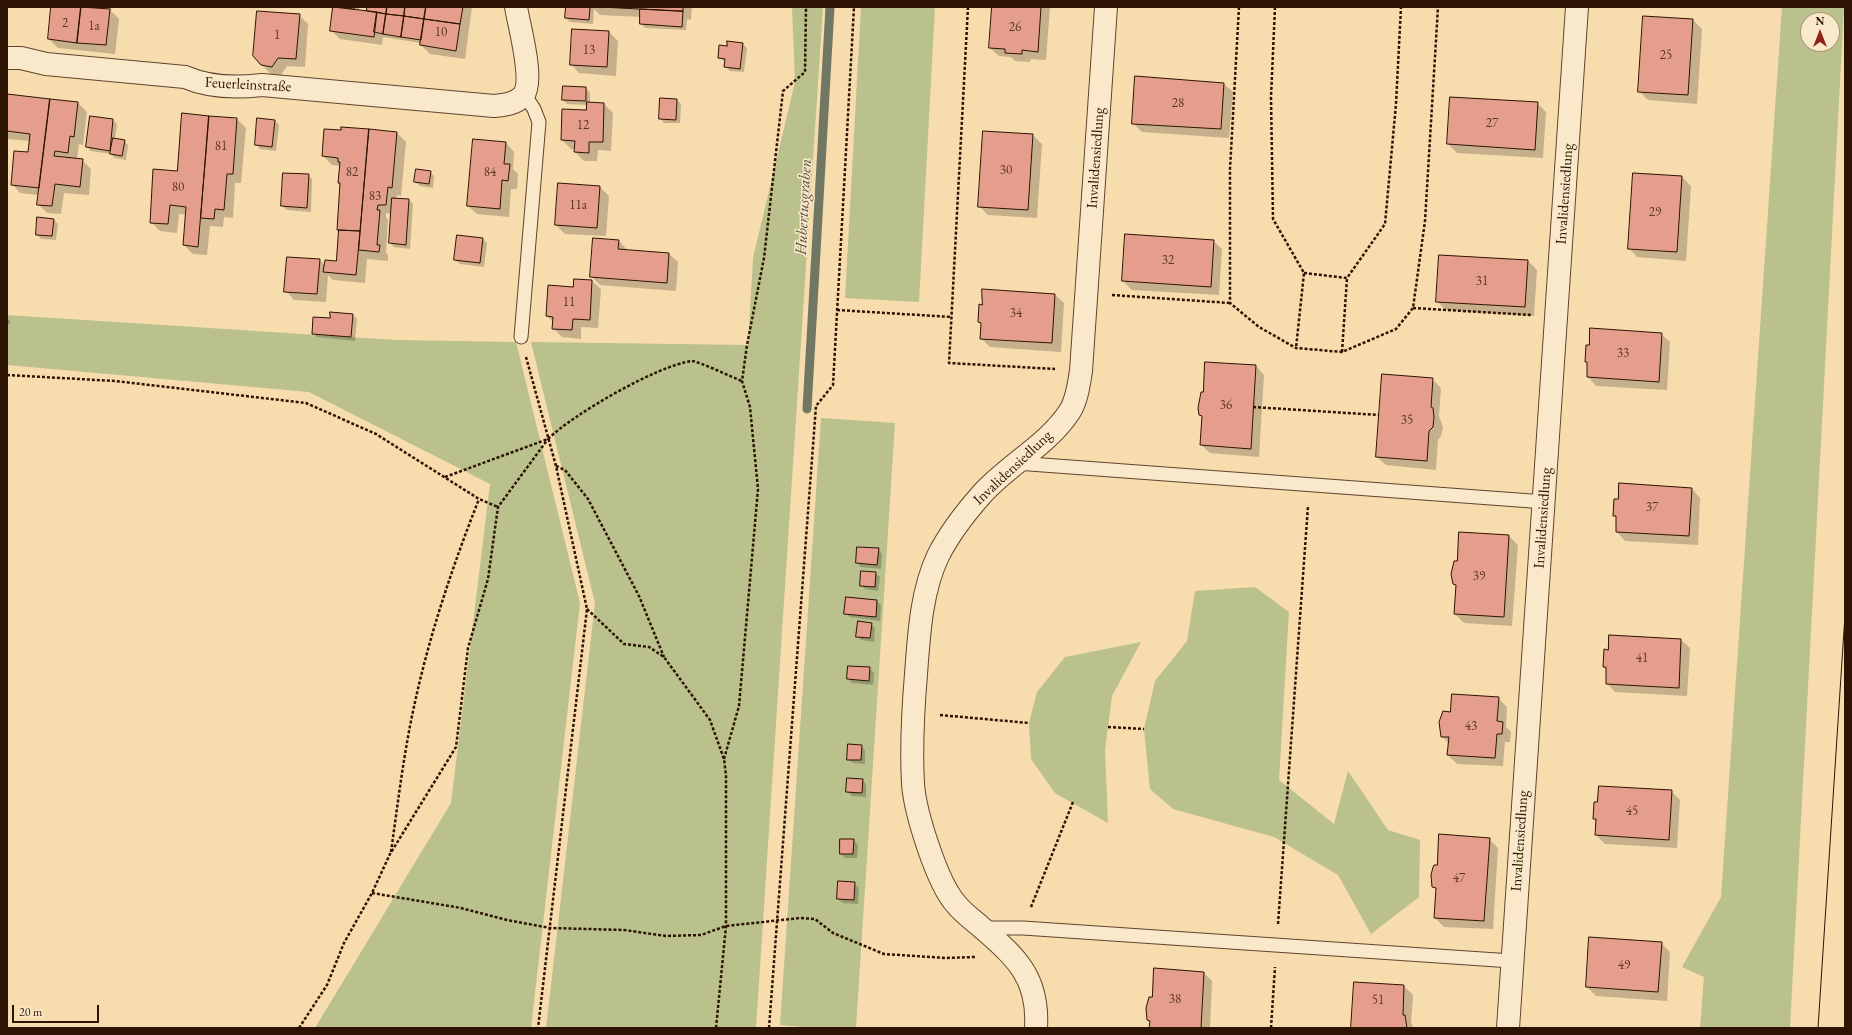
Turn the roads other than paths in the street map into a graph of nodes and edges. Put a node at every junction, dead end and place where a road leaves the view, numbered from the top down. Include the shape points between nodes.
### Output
1 (516, 7) edge
2 (1106, 7) edge
3 (1577, 7) edge
4 (7, 58) edge
5 (524, 94) junction
6 (521, 337) road end
7 (1016, 463) junction
8 (1545, 502) junction
9 (982, 928) junction
10 (1512, 961) junction
11 (1036, 1028) edge
12 (1508, 1028) edge

1 - 5 street via 527,72
2 - 7 street, Invalidensiedlung via 1081,371 1071,409 1055,429
3 - 8 street, Invalidensiedlung
4 - 5 street, Feuerleinstraße via 185,77 199,83 247,87 262,85 494,106 510,104
5 - 6 lane via 534,109 538,122
7 - 8 lane
7 - 9 street, Invalidensiedlung via 982,493 955,528 938,556 924,603 919,632 913,713 913,783 919,819 943,885 955,904
8 - 10 street, Invalidensiedlung
9 - 10 lane via 1023,928
9 - 11 street, Invalidensiedlung via 1019,962 1028,977 1037,1012
10 - 12 street, Invalidensiedlung

